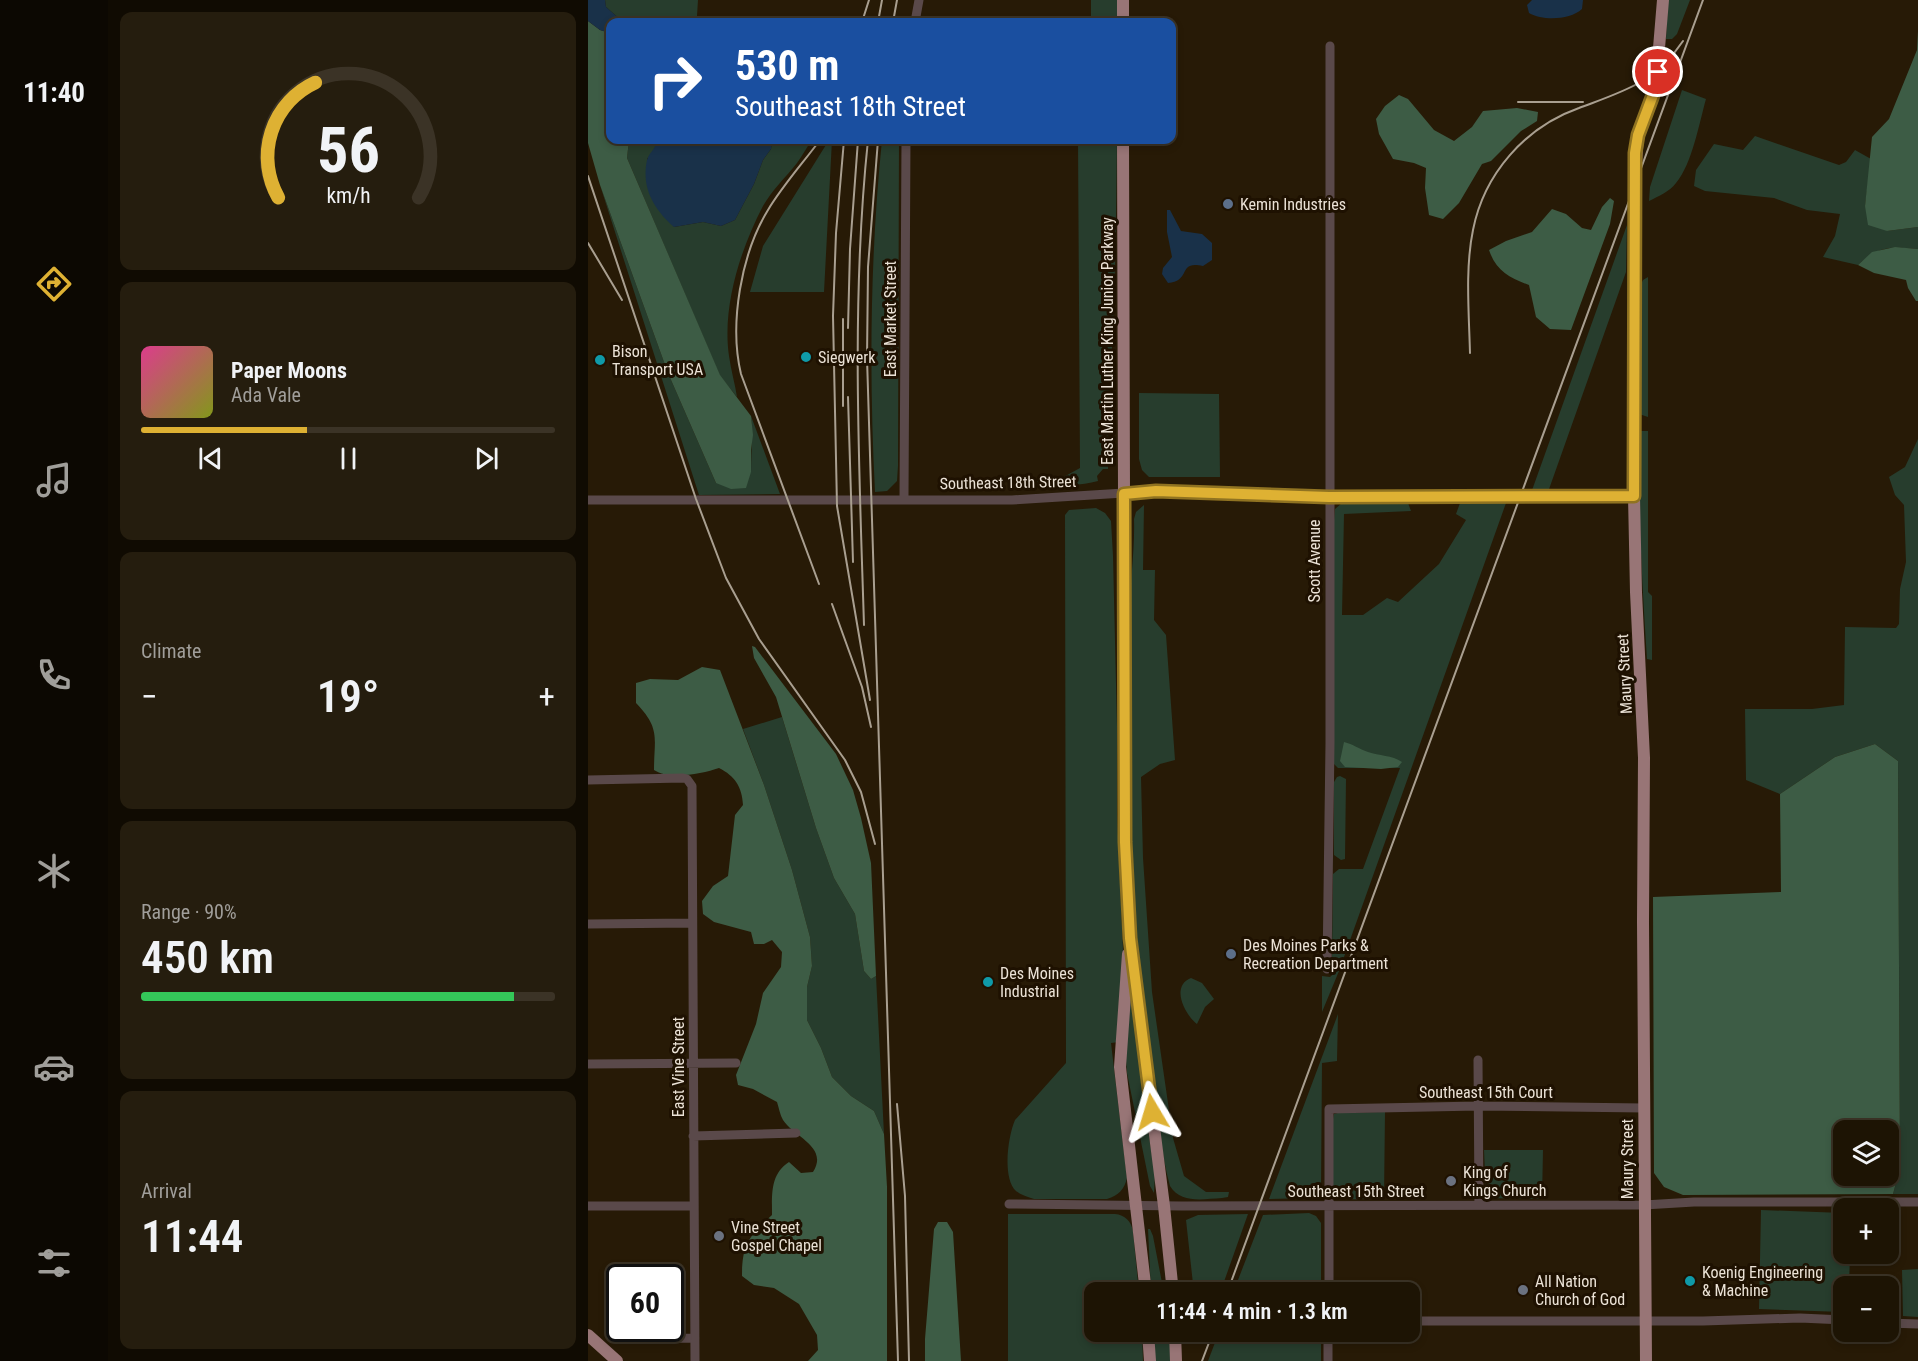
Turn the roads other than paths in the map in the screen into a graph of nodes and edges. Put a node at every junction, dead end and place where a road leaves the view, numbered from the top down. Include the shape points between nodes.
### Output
1 (919, 0) edge
2 (1123, 0) edge
3 (1663, 0) edge
4 (916, 18) edge
5 (1123, 18) edge
6 (1330, 46) dead end
7 (906, 144) edge
8 (1123, 144) edge
9 (1124, 494) junction
10 (1634, 496) junction
11 (1329, 497) junction
12 (904, 498) junction
13 (588, 500) edge
14 (588, 780) edge
15 (692, 923) junction
16 (588, 924) edge
17 (1130, 938) junction
18 (1327, 969) dead end
19 (1478, 1060) dead end
20 (736, 1063) dead end
21 (588, 1064) edge
22 (692, 1064) junction
23 (1478, 1106) junction
24 (1644, 1108) junction
25 (796, 1133) dead end
26 (693, 1136) junction
27 (1918, 1202) edge
28 (1010, 1204) dead end
29 (1329, 1205) junction
30 (1479, 1205) junction
31 (1644, 1205) junction
32 (588, 1206) edge
33 (693, 1206) junction
34 (1137, 1206) junction
35 (1164, 1206) junction
36 (1145, 1282) edge
37 (1172, 1282) edge
38 (1329, 1282) edge
39 (1833, 1320) edge
40 (1420, 1321) edge
41 (1645, 1321) junction
42 (1899, 1323) edge
43 (1918, 1324) edge
44 (588, 1335) edge
45 (684, 1338) edge
46 (695, 1338) junction
47 (1149, 1342) edge
48 (1175, 1342) edge
49 (1328, 1342) edge
50 (1645, 1358) edge
51 (616, 1361) edge
52 (695, 1361) edge
53 (1150, 1361) edge
54 (1176, 1361) edge
55 (1328, 1361) edge

1 - 4 street
2 - 5 main road
3 - 10 main road, Maury Street via 1655,87 1635,153
6 - 11 street, Scott Avenue
7 - 12 street, East Market Street
8 - 9 main road, East Martin Luther King Junior Parkway
9 - 11 street, Southeast 18th Street via 1156,491
9 - 12 street, Southeast 18th Street via 1012,500
9 - 17 main road, East Martin Luther King Junior Parkway via 1125,830
10 - 11 street, Southeast 18th Street
10 - 24 main road, Maury Street via 1644,758
11 - 18 street, Scott Avenue
12 - 13 street, Southeast 18th Street
14 - 15 street, East Vine Street via 683,778 690,782
15 - 16 street
15 - 22 street, East Vine Street
17 - 34 main road, East Martin Luther King Junior Parkway via 1120,1067
17 - 35 main road, East Martin Luther King Junior Parkway
19 - 23 street
20 - 22 street
21 - 22 street
22 - 26 street, East Vine Street
23 - 24 street, Southeast 15th Court
23 - 29 street, Southeast 15th Court via 1329,1109
23 - 30 street
24 - 31 main road, Maury Street
25 - 26 street
26 - 33 street, East Vine Street
27 - 31 street, Southeast 15th Street
28 - 34 street, Southeast 15th Street
29 - 30 street, Southeast 15th Street
29 - 35 street, Southeast 15th Street
29 - 38 street
30 - 31 street, Southeast 15th Street
31 - 41 main road, Maury Street
32 - 33 street
33 - 46 street, East Vine Street
34 - 35 street, Southeast 15th Street
34 - 36 main road, East Martin Luther King Junior Parkway
35 - 37 main road, East Martin Luther King Junior Parkway
39 - 41 street
40 - 41 street
41 - 50 main road, Maury Street
42 - 43 street
44 - 51 main road
45 - 46 street
46 - 52 street, East Vine Street
47 - 53 main road
48 - 54 main road
49 - 55 street

